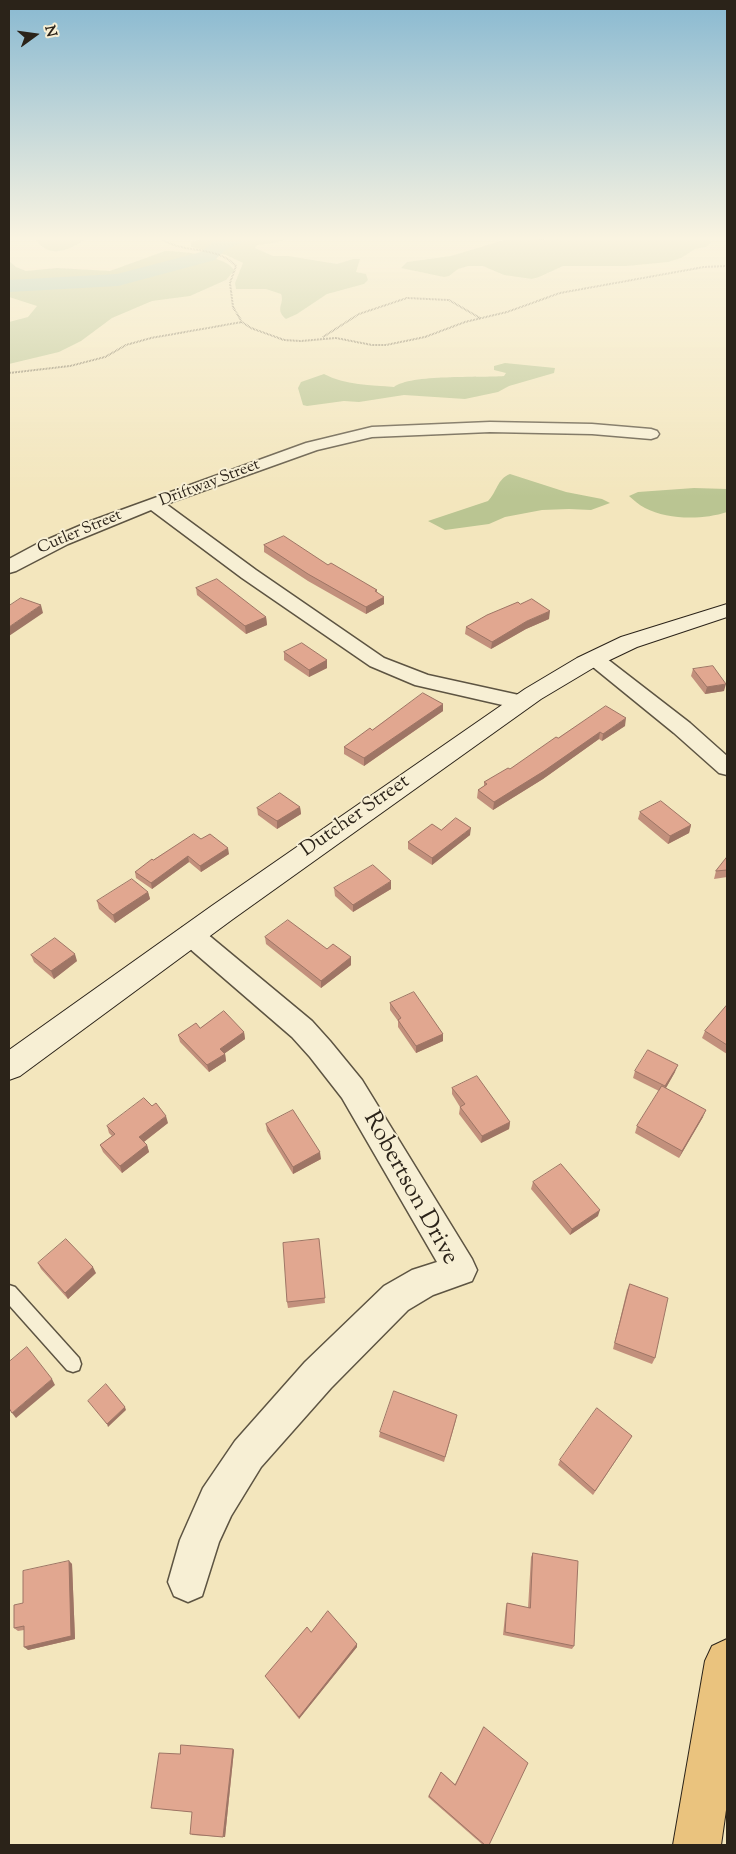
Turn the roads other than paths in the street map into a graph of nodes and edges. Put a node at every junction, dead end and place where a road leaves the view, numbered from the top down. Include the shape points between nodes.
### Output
1 (651, 434) dead end
2 (153, 503) junction
3 (9, 567) edge
4 (727, 610) edge
5 (595, 659) junction
6 (520, 702) junction
7 (727, 768) edge
8 (191, 935) junction
9 (9, 1067) edge
10 (9, 1293) edge
11 (73, 1364) dead end
12 (188, 1582) dead end
13 (727, 1661) edge
14 (697, 1845) edge

1 - 2 street, Driftway Street via 490,427 372,432 312,446
2 - 3 street, Cutler Street via 71,535
2 - 6 street, Driftway Street via 377,662 422,680
4 - 5 street, Dutcher Street via 629,642
5 - 6 street, Dutcher Street
5 - 7 street
6 - 8 street, Dutcher Street
8 - 9 street, Dutcher Street
8 - 12 street, Robertson Drive via 302,1029 320,1049 352,1089 460,1270 424,1282 396,1298 318,1375 248,1454 217,1502 200,1540
10 - 11 lane
13 - 14 main road

